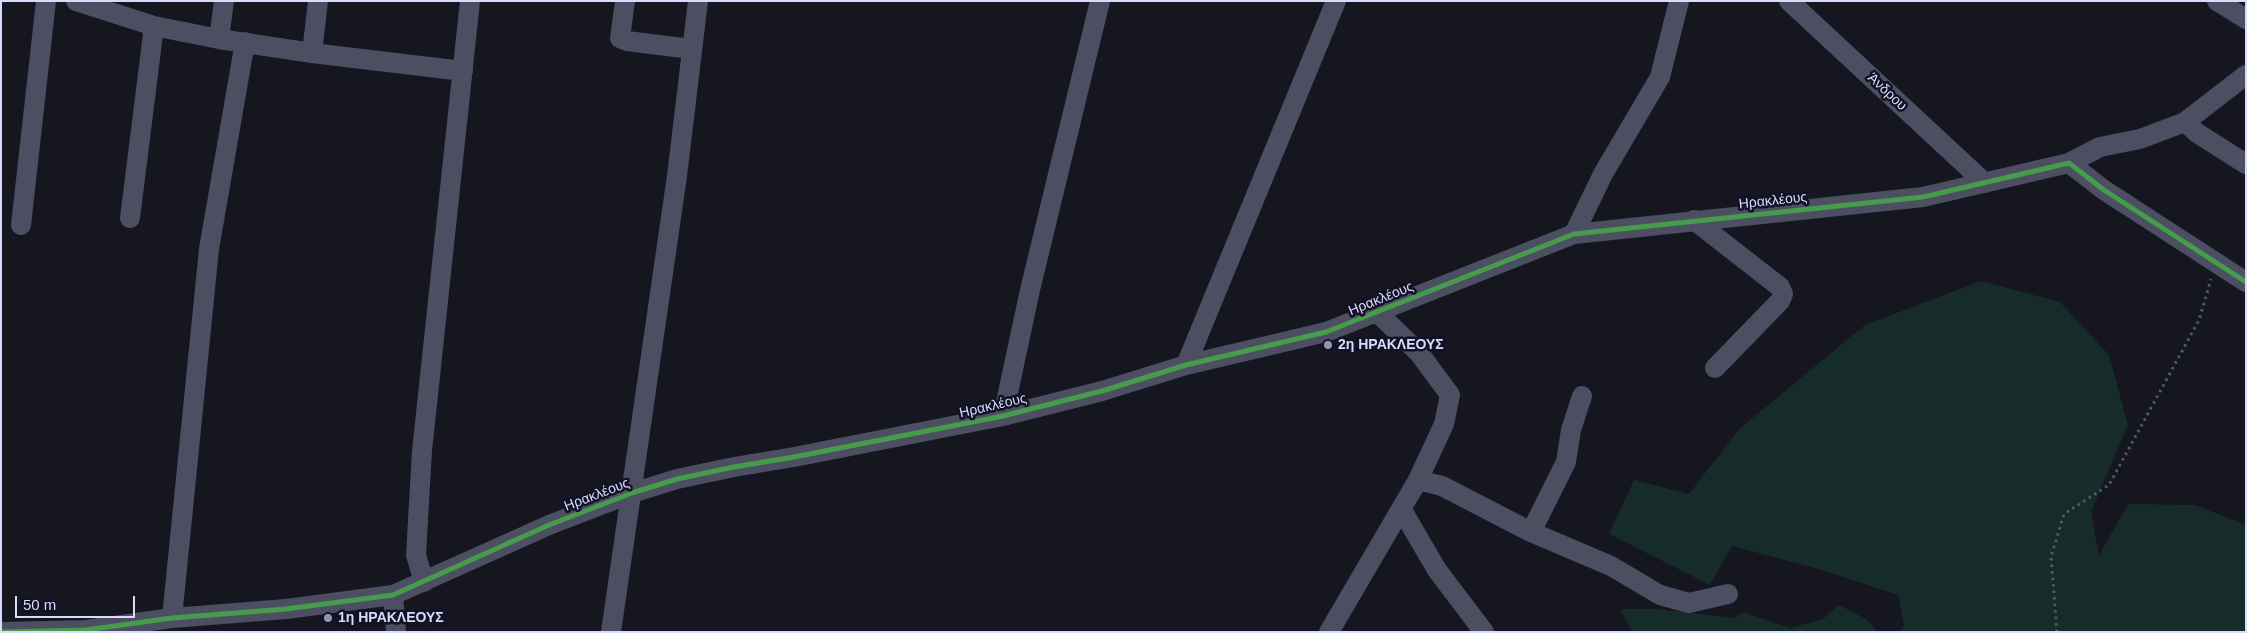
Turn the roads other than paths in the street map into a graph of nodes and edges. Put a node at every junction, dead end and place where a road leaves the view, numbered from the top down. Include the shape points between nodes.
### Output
1 (46, 1) edge
2 (76, 1) edge
3 (224, 1) edge
4 (318, 1) edge
5 (470, 1) edge
6 (625, 1) edge
7 (698, 1) edge
8 (1100, 1) edge
9 (1336, 1) edge
10 (1679, 1) edge
11 (1789, 1) edge
12 (2217, 1) edge
13 (2246, 19) edge
14 (154, 26) junction
15 (219, 38) junction
16 (244, 42) junction
17 (691, 49) junction
18 (312, 53) junction
19 (463, 71) junction
20 (2246, 75) edge
21 (2185, 122) junction
22 (2069, 163) junction
23 (2246, 164) edge
24 (1985, 183) junction
25 (130, 218) dead end
26 (1694, 220) junction
27 (21, 225) dead end
28 (1574, 234) junction
29 (2246, 282) edge
30 (1378, 312) junction
31 (1186, 365) junction
32 (1715, 368) dead end
33 (1582, 396) dead end
34 (1003, 416) junction
35 (1418, 480) junction
36 (632, 493) junction
37 (1402, 510) junction
38 (1531, 532) junction
39 (424, 582) junction
40 (1728, 594) dead end
41 (393, 595) junction
42 (172, 618) junction
43 (85, 631) edge
44 (3, 632) edge
45 (396, 632) edge
46 (611, 632) edge
47 (1329, 632) edge
48 (1484, 632) edge

1 - 27 street
2 - 14 street
3 - 15 street
4 - 18 street
5 - 19 street
6 - 17 street via 620,38
7 - 17 street
8 - 34 street
9 - 31 street
10 - 28 street via 1660,77 1603,174
11 - 24 street, Άνδρου
12 - 13 street
14 - 15 street
14 - 25 street
15 - 16 street
16 - 18 street
16 - 42 street via 209,249
17 - 36 street
18 - 19 street
19 - 39 street via 422,451 416,555
20 - 21 street, Ηρακλέους
21 - 22 street, Ηρακλέους via 2140,139 2100,147
21 - 23 street
22 - 24 street, Ηρακλέους
22 - 29 street via 2104,190
24 - 26 street, Ηρακλέους via 1923,197
26 - 28 street, Ηρακλέους
26 - 32 street via 1780,287 1784,294
28 - 30 street, Ηρακλέους
30 - 31 street, Ηρακλέους via 1326,332
30 - 35 street via 1419,353 1450,395 1444,424
31 - 34 street, Ηρακλέους
33 - 38 street via 1571,430 1566,462
34 - 36 street, Ηρακλέους via 734,467
35 - 37 street
35 - 38 street via 1442,486
36 - 39 street, Ηρακλέους via 549,525
36 - 46 street
37 - 47 street
37 - 48 street via 1437,570
38 - 40 street via 1611,566 1660,595 1689,603
39 - 41 street, Ηρακλέους
41 - 42 street, Ηρακλέους via 286,609
41 - 45 street
42 - 43 street, Ηρακλέους
43 - 44 street, Ηρακλέους

